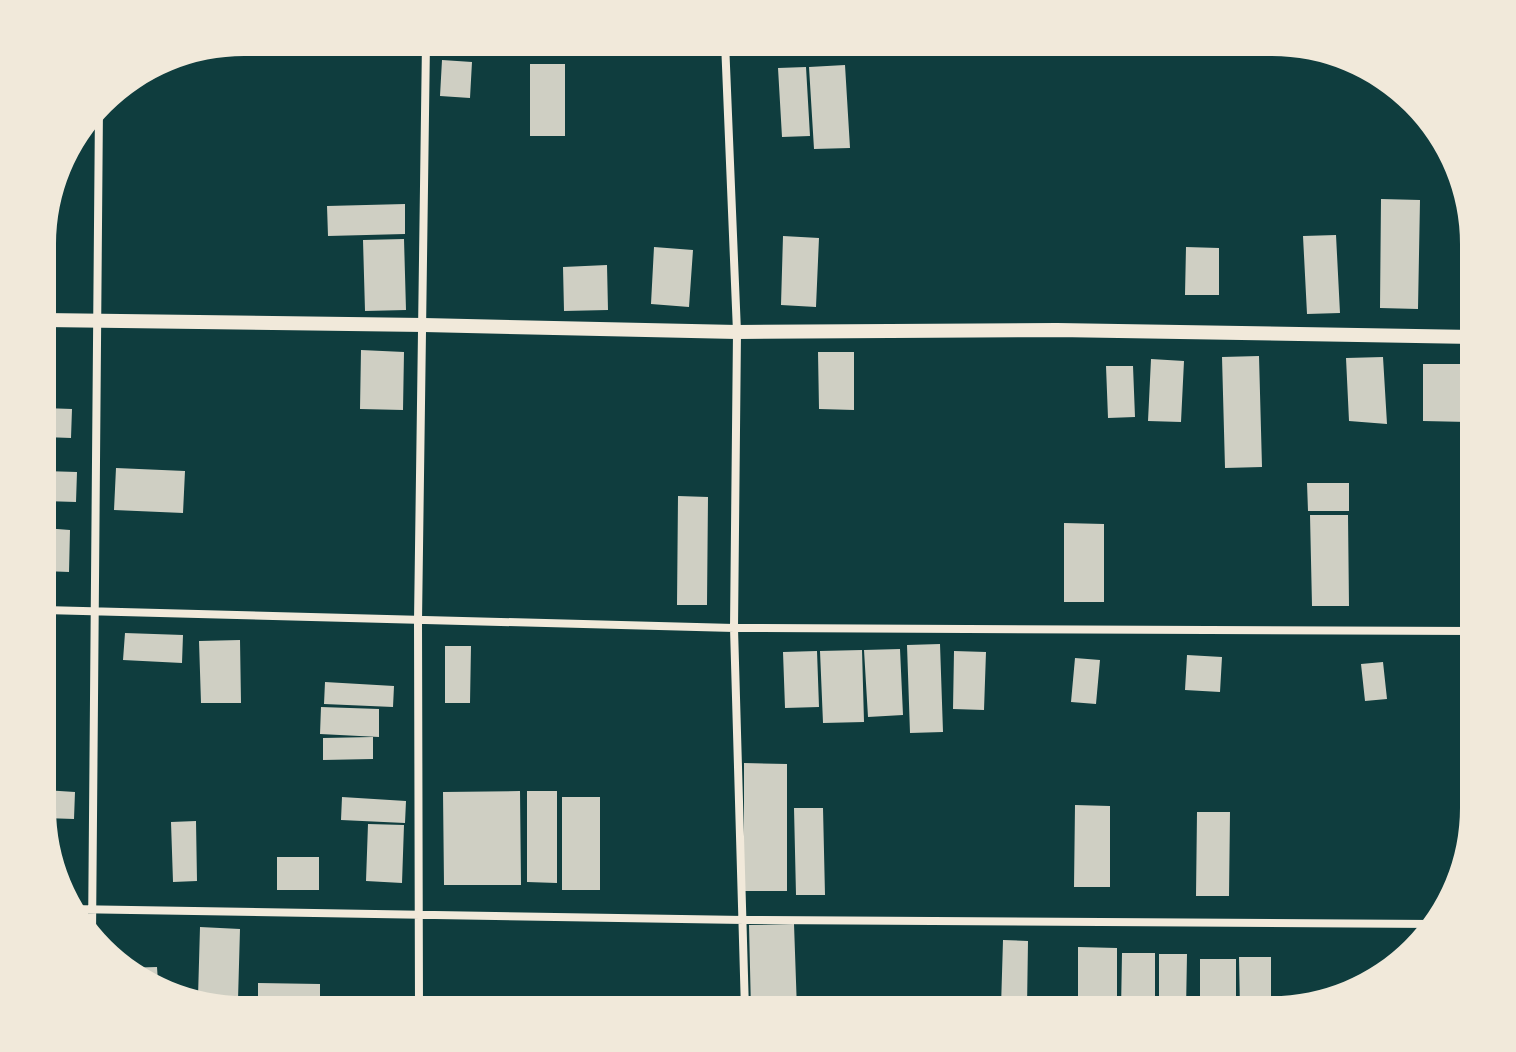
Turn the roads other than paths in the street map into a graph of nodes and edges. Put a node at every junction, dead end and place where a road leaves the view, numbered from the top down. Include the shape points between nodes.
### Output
1 (426, 56) edge
2 (726, 56) edge
3 (99, 125) edge
4 (56, 320) edge
5 (96, 320) junction
6 (424, 325) junction
7 (737, 332) junction
8 (1460, 337) edge
9 (56, 610) edge
10 (93, 610) junction
11 (418, 621) junction
12 (734, 628) junction
13 (1460, 631) edge
14 (86, 910) edge
15 (93, 910) junction
16 (420, 913) junction
17 (93, 918) edge
18 (744, 920) junction
19 (1419, 924) edge
20 (419, 996) edge
21 (745, 996) edge

1 - 6 street
2 - 7 street
3 - 5 street
4 - 5 street
5 - 6 street
5 - 10 street
6 - 7 street
6 - 11 street
7 - 8 street via 1057,330
7 - 12 street
9 - 10 street
10 - 11 street
10 - 15 street
11 - 12 street
11 - 16 street
12 - 13 street
12 - 18 street
14 - 15 street
15 - 16 street
15 - 17 street
16 - 18 street
16 - 20 street
18 - 19 street
18 - 21 street

